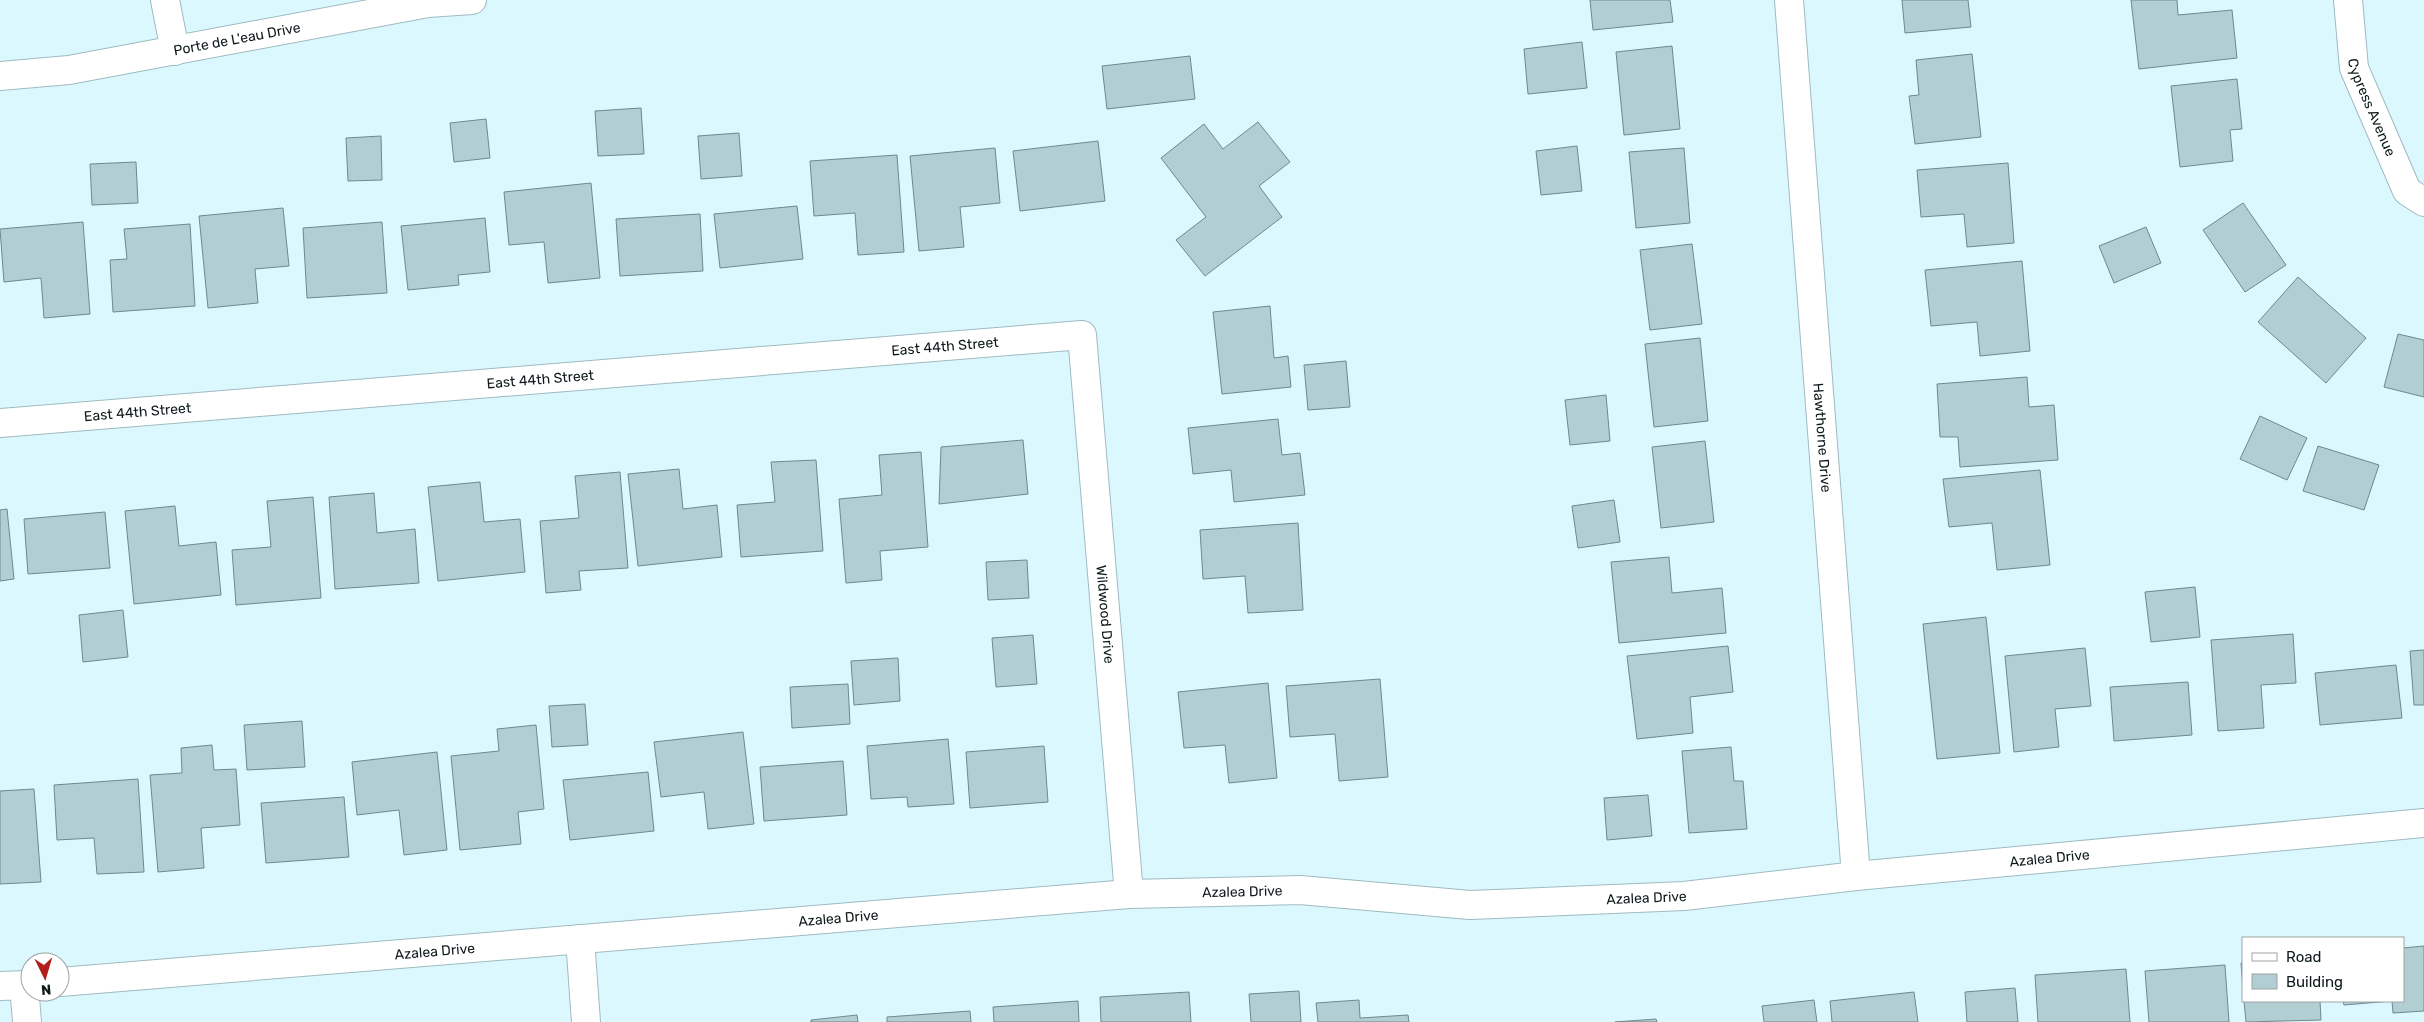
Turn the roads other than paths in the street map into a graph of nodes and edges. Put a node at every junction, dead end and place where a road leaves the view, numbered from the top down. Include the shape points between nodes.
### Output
1 (165, 0) edge
2 (472, 0) edge
3 (1789, 0) edge
4 (2348, 0) edge
5 (175, 51) junction
6 (0, 76) edge
7 (2424, 202) edge
8 (1082, 335) joint
9 (0, 423) edge
10 (2424, 824) edge
11 (1856, 876) junction
12 (1129, 894) junction
13 (580, 940) junction
14 (70, 981) edge
15 (18, 985) edge
16 (27, 1022) edge
17 (586, 1022) edge

1 - 5 street
2 - 5 street, Porte de L'eau Drive via 428,3
3 - 11 street, Hawthorne Drive
4 - 7 street, Cypress Avenue via 2354,68 2407,191
5 - 6 street, Porte de L'eau Drive via 69,70
8 - 9 street, East 44th Street
8 - 12 street, Wildwood Drive
10 - 11 street, Azalea Drive
11 - 12 street, Azalea Drive via 1684,896 1470,905 1300,890
12 - 13 street, Azalea Drive
13 - 14 street, Azalea Drive
13 - 17 street
15 - 16 street

